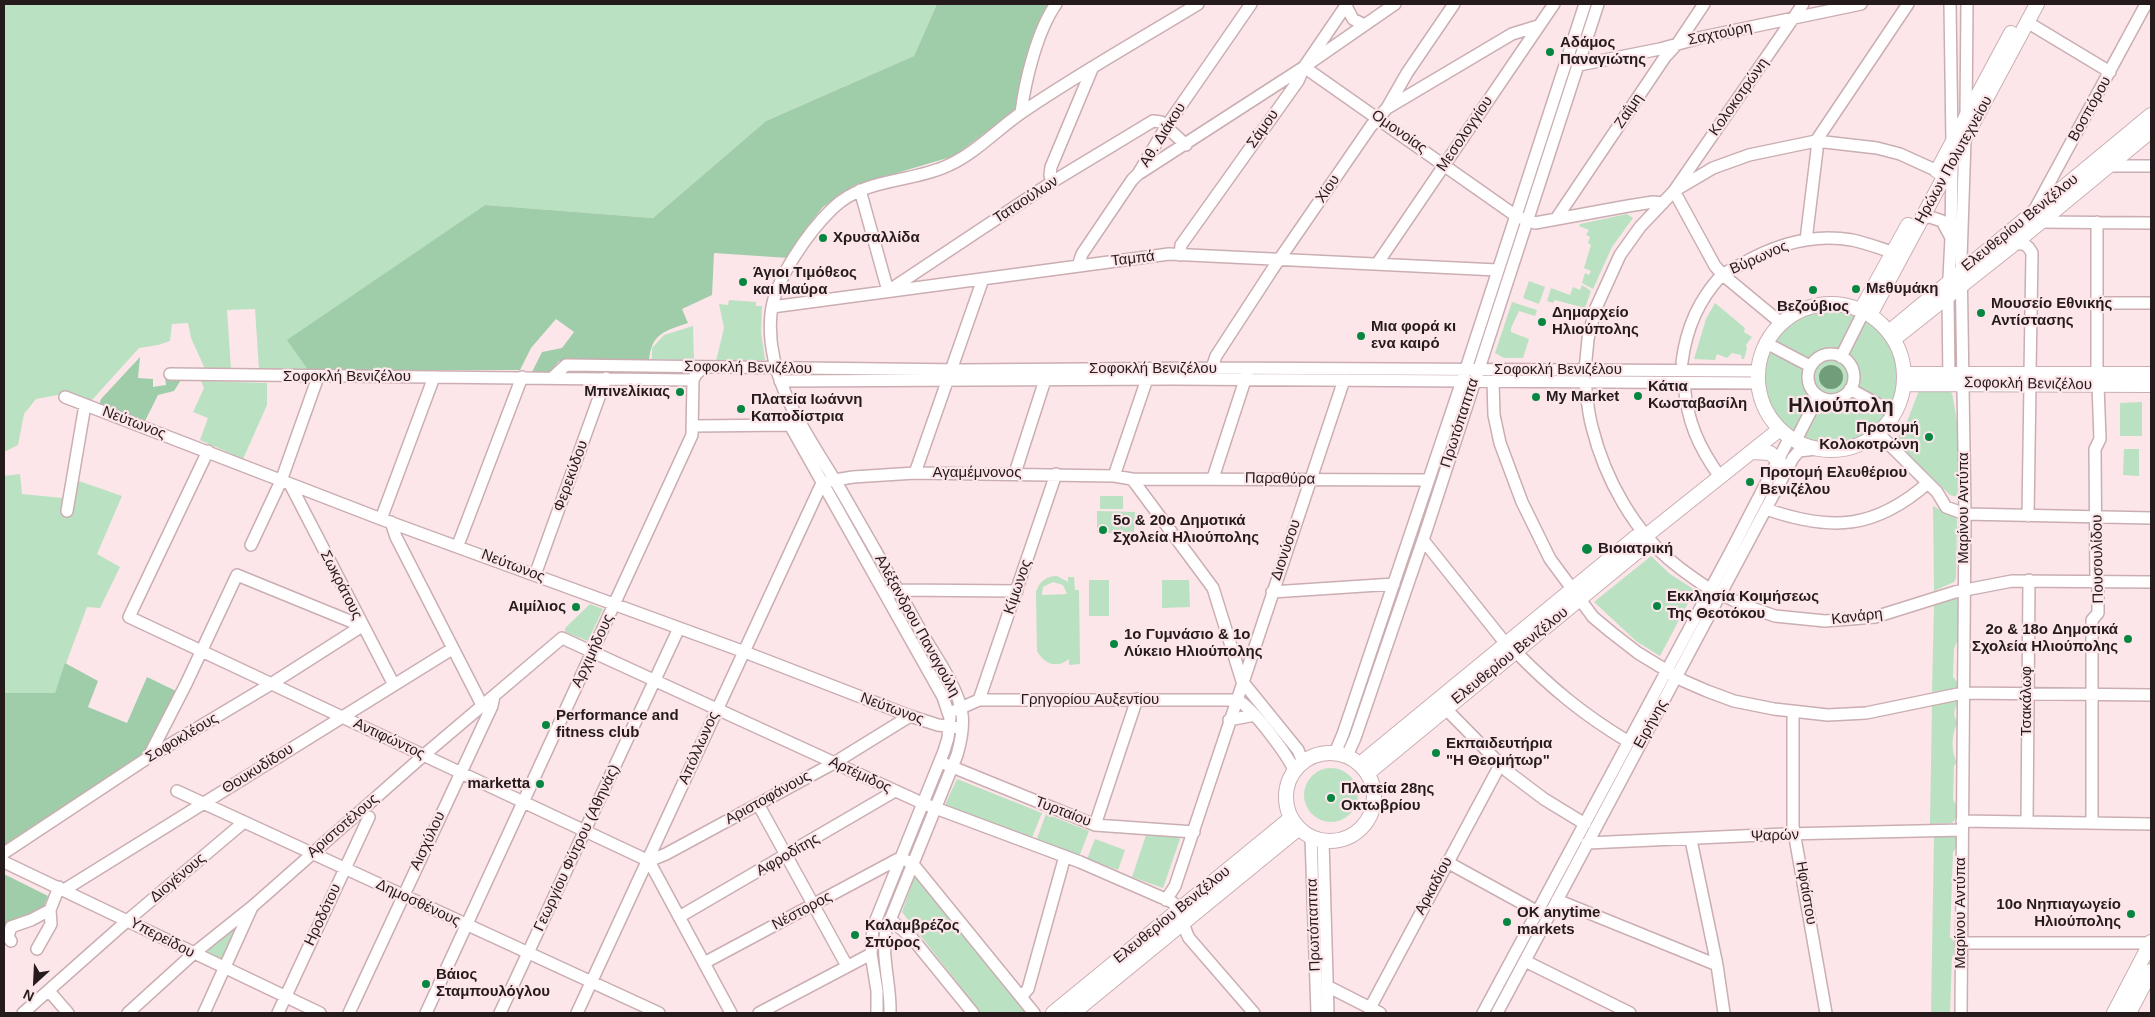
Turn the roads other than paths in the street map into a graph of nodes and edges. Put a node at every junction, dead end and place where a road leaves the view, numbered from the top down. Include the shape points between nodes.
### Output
1 (1056, 4) edge
2 (1198, 4) edge
3 (1251, 4) edge
4 (1395, 4) edge
5 (1454, 4) edge
6 (1554, 4) edge
7 (1585, 4) edge
8 (1598, 4) edge
9 (1704, 4) edge
10 (1804, 4) edge
11 (1861, 4) edge
12 (1908, 4) edge
13 (1950, 4) edge
14 (1967, 4) edge
15 (2026, 4) edge
16 (2037, 4) edge
17 (2146, 4) edge
18 (1347, 5) edge
19 (1793, 18) junction
20 (2027, 22) junction
21 (1364, 25) junction
22 (1538, 26) junction
23 (1678, 43) junction
24 (1579, 65) junction
25 (1304, 67) junction
26 (1092, 69) junction
27 (2110, 72) junction
28 (1260, 95) junction
29 (1387, 108) junction
30 (1277, 110) junction
31 (1021, 113) junction
32 (2151, 115) edge
33 (1966, 116) junction
34 (1378, 118) junction
35 (1166, 127) junction
36 (2151, 130) edge
37 (1816, 141) junction
38 (1958, 142) junction
39 (1186, 145) junction
40 (1700, 154) junction
41 (1445, 164) junction
42 (2109, 166) junction
43 (2151, 166) edge
44 (1713, 168) junction
45 (1945, 169) junction
46 (1138, 174) junction
47 (1052, 182) junction
48 (860, 190) junction
49 (1674, 191) junction
50 (1663, 203) junction
51 (2036, 217) junction
52 (1521, 218) junction
53 (1922, 218) junction
54 (1556, 219) junction
55 (2097, 222) junction
56 (2151, 222) edge
57 (1951, 238) junction
58 (1806, 240) junction
59 (2014, 244) junction
60 (1892, 252) junction
61 (1180, 255) junction
62 (1279, 260) junction
63 (1377, 264) junction
64 (1078, 266) junction
65 (1498, 270) junction
66 (1961, 271) junction
67 (1722, 275) junction
68 (983, 279) junction
69 (1955, 284) junction
70 (888, 290) junction
71 (1948, 297) junction
72 (2097, 303) junction
73 (2151, 303) edge
74 (772, 307) junction
75 (1864, 315) junction
76 (1781, 324) junction
77 (1891, 336) junction
78 (1770, 345) dead end
79 (1841, 357) junction
80 (1682, 362) dead end
81 (1810, 366) junction
82 (703, 368) junction
83 (775, 368) junction
84 (1478, 370) junction
85 (1585, 370) junction
86 (170, 374) dead end
87 (949, 374) junction
88 (1212, 374) junction
89 (2151, 374) edge
90 (1246, 375) junction
91 (318, 377) junction
92 (434, 377) junction
93 (522, 377) junction
94 (553, 377) junction
95 (1757, 377) junction
96 (606, 378) junction
97 (1467, 378) junction
98 (1147, 379) junction
99 (1904, 379) junction
100 (1956, 379) junction
101 (2030, 379) junction
102 (2097, 379) junction
103 (693, 380) junction
104 (1045, 380) junction
105 (1344, 380) junction
106 (780, 381) junction
107 (1493, 382) junction
108 (1585, 382) junction
109 (1684, 382) junction
110 (2151, 385) edge
111 (1850, 389) junction
112 (65, 397) dead end
113 (1818, 397) junction
114 (85, 405) junction
115 (1890, 411) dead end
116 (793, 421) junction
117 (694, 426) junction
118 (1878, 433) junction
119 (1789, 434) junction
120 (1816, 449) junction
121 (208, 451) junction
122 (1752, 452) junction
123 (1779, 461) junction
124 (915, 473) junction
125 (1016, 473) junction
126 (1056, 474) junction
127 (1114, 476) junction
128 (1720, 477) junction
129 (1213, 478) junction
130 (1132, 479) junction
131 (1310, 479) junction
132 (834, 480) junction
133 (1428, 480) junction
134 (286, 482) junction
135 (822, 482) junction
136 (1928, 483) junction
137 (1766, 509) junction
138 (67, 511) dead end
139 (1965, 514) junction
140 (2028, 516) junction
141 (2097, 517) junction
142 (2151, 518) edge
143 (386, 520) junction
144 (1647, 535) junction
145 (1423, 540) junction
146 (251, 545) dead end
147 (458, 546) junction
148 (535, 575) junction
149 (2029, 580) junction
150 (2096, 582) junction
151 (2151, 582) edge
152 (1394, 584) junction
153 (898, 590) junction
154 (1964, 590) junction
155 (1017, 591) junction
156 (1272, 592) junction
157 (1715, 592) junction
158 (1575, 594) junction
159 (886, 595) junction
160 (615, 605) junction
161 (362, 626) junction
162 (679, 628) junction
163 (560, 639) joint
164 (1510, 647) junction
165 (452, 649) junction
166 (202, 651) junction
167 (593, 652) junction
168 (742, 652) junction
169 (1672, 674) junction
170 (654, 681) junction
171 (1242, 681) junction
172 (271, 684) junction
173 (394, 685) junction
174 (1963, 693) junction
175 (2027, 694) junction
176 (2094, 695) junction
177 (2151, 695) edge
178 (494, 696) junction
179 (1136, 699) junction
180 (979, 700) junction
181 (1236, 700) junction
182 (482, 705) junction
183 (1441, 705) junction
184 (961, 707) junction
185 (716, 709) junction
186 (948, 709) junction
187 (1794, 713) junction
188 (342, 716) junction
189 (910, 716) junction
190 (1255, 716) junction
191 (1229, 720) junction
192 (950, 727) junction
193 (962, 728) junction
194 (1629, 742) junction
195 (1341, 754) junction
196 (424, 755) junction
197 (149, 757) junction
198 (940, 762) junction
199 (834, 763) junction
200 (1500, 765) junction
201 (1299, 766) junction
202 (952, 767) junction
203 (1364, 769) junction
204 (461, 772) junction
205 (177, 791) dead end
206 (895, 791) junction
207 (524, 802) junction
208 (922, 803) junction
209 (204, 804) junction
210 (758, 804) junction
211 (934, 808) junction
212 (369, 817) dead end
213 (244, 822) junction
214 (2027, 822) junction
215 (1295, 823) junction
216 (2092, 823) junction
217 (1585, 824) junction
218 (2151, 824) edge
219 (1095, 825) junction
220 (1962, 826) junction
221 (585, 830) junction
222 (1194, 832) junction
223 (1795, 835) junction
224 (1317, 839) junction
225 (1691, 840) junction
226 (1587, 844) junction
227 (4, 853) edge
228 (311, 853) junction
229 (787, 856) junction
230 (1065, 856) junction
231 (900, 858) junction
232 (649, 861) junction
233 (4, 862) edge
234 (1447, 862) junction
235 (912, 863) junction
236 (344, 868) junction
237 (62, 888) junction
238 (403, 895) junction
239 (1166, 900) junction
240 (1557, 900) junction
241 (814, 905) junction
242 (253, 906) junction
243 (50, 910) junction
244 (1538, 912) junction
245 (1179, 915) junction
246 (679, 917) junction
247 (128, 920) junction
248 (890, 920) junction
249 (467, 925) junction
250 (11, 942) dead end
251 (1961, 943) junction
252 (2151, 943) edge
253 (37, 949) dead end
254 (528, 953) junction
255 (193, 954) junction
256 (871, 954) junction
257 (1525, 961) junction
258 (704, 963) junction
259 (1717, 965) junction
260 (847, 966) junction
261 (224, 968) junction
262 (2151, 971) edge
263 (592, 982) junction
264 (1328, 986) junction
265 (2141, 988) edge
266 (49, 991) junction
267 (285, 997) junction
268 (1021, 997) junction
269 (1375, 1011) edge
270 (131, 1012) edge
271 (1249, 1012) edge
272 (24, 1013) edge
273 (68, 1013) edge
274 (204, 1013) edge
275 (278, 1013) edge
276 (320, 1013) edge
277 (349, 1013) edge
278 (426, 1013) edge
279 (500, 1013) edge
280 (577, 1013) edge
281 (659, 1013) edge
282 (731, 1013) edge
283 (759, 1013) edge
284 (877, 1013) edge
285 (890, 1013) edge
286 (973, 1013) edge
287 (1034, 1013) edge
288 (1053, 1013) edge
289 (1073, 1013) edge
290 (1317, 1013) edge
291 (1328, 1013) edge
292 (1483, 1013) edge
293 (1497, 1013) edge
294 (1630, 1013) edge
295 (1724, 1013) edge
296 (1826, 1013) edge
297 (1961, 1013) edge
298 (2114, 1013) edge
299 (2128, 1013) edge

1 - 31 street via 1040,38
2 - 26 street
3 - 35 street, Αθ. Διάκου
4 - 21 street
5 - 29 street, Χίου
6 - 22 street, Μεσολογγίου
7 - 52 street, Πρωτόπαππα
8 - 24 street, Πρωτόπαππα
9 - 23 street, Ζαΐμη
10 - 19 street, Κολοκοτρώνη
11 - 19 street, Σαχτούρη
12 - 37 street
13 - 38 street
14 - 33 street
15 - 33 main road, Ηρώων Πολυτεχνείου
16 - 20 main road, Ηρώων Πολυτεχνείου
17 - 27 street, Βοσπόρου
18 - 21 street via 1353,19
18 - 25 street, Σάμου
19 - 23 street, Σαχτούρη
19 - 40 street, Κολοκοτρώνη
20 - 27 street
20 - 38 main road, Ηρώων Πολυτεχνείου
21 - 25 street
22 - 29 street via 1512,34
22 - 41 street, Μεσολογγίου
23 - 24 street, Σαχτούρη
23 - 54 street, Ζαΐμη via 1665,57
24 - 52 street, Πρωτόπαππα
25 - 28 street
25 - 30 street, Σάμου
25 - 34 street, Ομονοίας
26 - 31 street
26 - 47 street via 1051,167
27 - 51 street, Βοσπόρου
28 - 30 street via 1273,103
28 - 39 street
29 - 34 street, Χίου
30 - 61 street, Σάμου via 1181,245
31 - 48 street via 952,164
32 - 51 main road, Ελευθερίου Βενιζέλου
33 - 38 main road, Ηρώων Πολυτεχνείου
34 - 41 street, Ομονοίας
34 - 62 street, Χίου
35 - 39 street
35 - 46 street, Αθ. Διάκου
35 - 47 street, Ταταούλων via 1153,121
36 - 42 main road, Ελευθερίου Βενιζέλου
37 - 44 street via 1749,155
37 - 45 street via 1878,148
37 - 58 street
38 - 45 main road, Ηρώων Πολυτεχνείου
38 - 66 street
39 - 46 street
40 - 44 street
40 - 49 street, Κολοκοτρώνη
41 - 52 street, Ομονοίας
41 - 63 street, Μεσολογγίου
42 - 43 street
42 - 51 main road, Ελευθερίου Βενιζέλου
44 - 49 street
45 - 53 main road, Ηρώων Πολυτεχνείου
45 - 57 street, Μαρίνου Αντύπα
45 - 60 main road, Ηρώων Πολυτεχνείου
46 - 64 street, Αθ. Διάκου via 1082,254
47 - 70 street, Ταταούλων
48 - 70 street
48 - 74 street via 835,206 816,227 785,274
49 - 50 street
49 - 67 street
50 - 54 street
50 - 85 street via 1640,228 1608,277 1594,313
51 - 55 street
51 - 59 main road, Ελευθερίου Βενιζέλου
51 - 66 main road, Ελευθερίου Βενιζέλου
52 - 54 street via 1535,223
52 - 65 street, Πρωτόπαππα
52 - 84 street, Πρωτόπαππα
53 - 57 street via 1942,221
53 - 75 main road, Ηρώων Πολυτεχνείου
55 - 56 street
55 - 72 street, Πουσουλίδου
57 - 69 street, Μαρίνου Αντύπα
58 - 60 street, Βύρωνος via 1851,240
58 - 67 street, Βύρωνος via 1778,246
59 - 69 main road, Ελευθερίου Βενιζέλου
59 - 101 street via 2028,245 2032,253
60 - 75 main road, Ηρώων Πολυτεχνείου
61 - 62 street, Ταμπά
61 - 64 street, Ταμπά
62 - 63 street, Ταμπά
62 - 88 street, Χίου via 1216,356
63 - 65 street, Ταμπά
64 - 68 street, Ταμπά
65 - 97 street, Πρωτόπαππα
66 - 69 main road, Ελευθερίου Βενιζέλου
67 - 76 street
67 - 80 street, Βύρωνος via 1696,311
68 - 70 street, Ταμπά
68 - 87 street
69 - 71 main road, Ελευθερίου Βενιζέλου
69 - 77 main road, Ελευθερίου Βενιζέλου
69 - 100 street, Μαρίνου Αντύπα
70 - 74 street, Ταμπά
71 - 77 main road, Ελευθερίου Βενιζέλου
71 - 100 street, Μαρίνου Αντύπα
72 - 73 street
72 - 102 street, Πουσουλίδου
74 - 83 street, Αλέξανδρου Παναγούλη via 770,318
75 - 76 main road via 1843,304 1827,303 1811,306
75 - 77 main road
75 - 79 street
76 - 95 main road via 1765,343
77 - 99 main road via 1901,356
78 - 81 street
79 - 81 street via 1825,355
79 - 111 street via 1849,362 1853,372
81 - 113 street via 1809,384
82 - 83 street, Σοφοκλή Βενιζέλου
82 - 94 street, Σοφοκλή Βενιζέλου via 566,365
82 - 103 street
83 - 87 street, Σοφοκλή Βενιζέλου
83 - 106 street, Αλέξανδρου Παναγούλη
84 - 85 street, Σοφοκλή Βενιζέλου
84 - 97 street, Σοφοκλή Βενιζέλου
85 - 95 street, Σοφοκλή Βενιζέλου
86 - 91 street, Σοφοκλή Βενιζέλου
87 - 88 street, Σοφοκλή Βενιζέλου
87 - 104 street, Σοφοκλή Βενιζέλου
87 - 106 street, Σοφοκλή Βενιζέλου
87 - 124 street
88 - 90 street, Σοφοκλή Βενιζέλου
88 - 98 street, Σοφοκλή Βενιζέλου
89 - 102 main road, Σοφοκλή Βενιζέλου
90 - 97 street, Σοφοκλή Βενιζέλου
90 - 105 street, Σοφοκλή Βενιζέλου
90 - 129 street
91 - 92 street, Σοφοκλή Βενιζέλου
91 - 134 street
92 - 93 street, Σοφοκλή Βενιζέλου
92 - 143 street
93 - 94 street, Σοφοκλή Βενιζέλου
93 - 147 street
94 - 96 street, Σοφοκλή Βενιζέλου
95 - 109 street, Σοφοκλή Βενιζέλου
95 - 119 main road via 1768,416
96 - 103 street, Σοφοκλή Βενιζέλου
96 - 148 street, Φερεκύδου
97 - 105 street, Σοφοκλή Βενιζέλου
97 - 107 street, Σοφοκλή Βενιζέλου
97 - 133 street, Πρωτόπαππα
97 - 145 street, Πρωτόπαππα
98 - 104 street, Σοφοκλή Βενιζέλου
98 - 127 street
99 - 100 main road, Σοφοκλή Βενιζέλου
99 - 118 main road via 1897,408
100 - 101 main road, Σοφοκλή Βενιζέλου
100 - 139 street, Μαρίνου Αντύπα
101 - 102 main road, Σοφοκλή Βενιζέλου
101 - 140 street
102 - 110 main road, Σοφοκλή Βενιζέλου
102 - 141 street, Πουσουλίδου via 2100,439 2095,450
103 - 117 street, Αρχιμήδους
104 - 125 street
105 - 131 street, Διονύσου
106 - 116 street, Αλέξανδρου Παναγούλη
107 - 108 street, Σοφοκλή Βενιζέλου
107 - 158 street via 1494,415 1509,472 1535,533
108 - 109 street, Σοφοκλή Βενιζέλου
108 - 144 street, Κανάρη via 1591,427 1600,455 1626,508
109 - 128 street via 1694,434
111 - 113 street via 1832,400
111 - 115 street
112 - 114 street, Νεύτωνος
113 - 119 street, Ειρήνης
114 - 121 street, Νεύτωνος
114 - 138 street
116 - 117 street
116 - 132 street, Αλέξανδρου Παναγούλη
116 - 135 street, Αλέξανδρου Παναγούλη
117 - 160 street, Αρχιμήδους
118 - 120 main road via 1847,448
118 - 136 street
119 - 120 main road
119 - 122 main road, Ελευθερίου Βενιζέλου
119 - 123 street, Ειρήνης
120 - 137 street, Ειρήνης via 1799,451
121 - 134 street, Νεύτωνος
121 - 166 street, Αντιφώντος via 129,616
122 - 123 main road via 1770,453
122 - 128 main road, Ελευθερίου Βενιζέλου
123 - 157 street, Ειρήνης
124 - 125 street, Αγαμέμνονος
124 - 132 street, Αγαμέμνονος
125 - 126 street, Αγαμέμνονος
126 - 127 street, Αγαμέμνονος
126 - 155 street, Κίμωνος
127 - 130 street, Αγαμέμνονος
128 - 144 main road, Ελευθερίου Βενιζέλου
129 - 130 street, Παραθύρα
129 - 131 street, Παραθύρα
130 - 171 street via 1213,588
131 - 133 street, Παραθύρα
131 - 156 street, Διονύσου
132 - 135 street, Αγαμέμνονος
132 - 153 street, Αλέξανδρου Παναγούλη
133 - 152 street, Πρωτόπαππα
134 - 143 street, Νεύτωνος
134 - 146 street
134 - 161 street, Σωκράτους
135 - 159 street, Αλέξανδρου Παναγούλη
135 - 168 street, Απόλλωνος
136 - 137 street via 1891,510 1855,521 1821,523 1790,518
136 - 139 street via 1946,507
137 - 157 street, Ειρήνης
139 - 140 street
139 - 154 street, Μαρίνου Αντύπα
140 - 141 street
141 - 142 street
141 - 150 street, Πουσουλίδου
143 - 147 street, Νεύτωνος
143 - 165 street
144 - 157 street, Κανάρη via 1675,565
144 - 158 main road, Ελευθερίου Βενιζέλου via 1636,537
145 - 164 street
145 - 195 street, Πρωτόπαππα via 1355,738
147 - 148 street, Νεύτωνος
148 - 160 street, Νεύτωνος
149 - 150 street, Κανάρη
149 - 154 street, Κανάρη
149 - 175 street, Τσακάλωφ
150 - 151 street, Κανάρη
150 - 176 street, Πουσουλίδου via 2098,613 2092,620
152 - 156 street
152 - 195 street, Πρωτόπαππα via 1343,734
153 - 155 street
153 - 159 street
153 - 184 street, Αλέξανδρου Παναγούλη
154 - 157 street, Κανάρη via 1875,617 1825,621 1775,616
154 - 174 street, Μαρίνου Αντύπα
155 - 180 street, Κίμωνος
156 - 171 street, Διονύσου
157 - 169 street, Ειρήνης
158 - 164 main road, Ελευθερίου Βενιζέλου
158 - 169 street via 1593,617 1611,632
159 - 186 street, Αλέξανδρου Παναγούλη
160 - 162 street, Νεύτωνος
160 - 167 street, Αρχιμήδους
161 - 166 street via 237,575
161 - 172 street, Σοφοκλέους
161 - 173 street, Σωκράτους
162 - 168 street, Νεύτωνος
162 - 170 street, Γεωργίου Φύτρου (Αθηνάς)
163 - 167 street, Αρτέμιδος
163 - 178 street, Αριστοτέλους
164 - 183 main road, Ελευθερίου Βενιζέλου
164 - 194 street via 1572,706
165 - 173 street, Θουκυδίδου
165 - 182 street
166 - 172 street, Αντιφώντος
166 - 197 street
167 - 170 street, Αρτέμιδος
167 - 207 street, Αρχιμήδους
168 - 185 street, Απόλλωνος
168 - 189 street, Νεύτωνος
169 - 187 street via 1734,701
169 - 194 street, Ειρήνης
169 - 226 street, Ειρήνης
170 - 185 street, Αρτέμιδος
170 - 221 street, Γεωργίου Φύτρου (Αθηνάς)
171 - 181 street, Διονύσου
171 - 201 street via 1298,750
172 - 188 street, Αντιφώντος
172 - 197 street, Σοφοκλέους
173 - 188 street, Θουκυδίδου
174 - 175 street
174 - 187 street via 1866,713
174 - 220 street, Μαρίνου Αντύπα
175 - 176 street
175 - 214 street, Τσακάλωφ
176 - 177 street
176 - 216 street, Πουσουλίδου
178 - 182 street, Αριστοτέλους
178 - 204 street, Αισχύλου
179 - 180 street, Γρηγορίου Αυξεντίου
179 - 181 street, Γρηγορίου Αυξεντίου
179 - 219 street
180 - 184 street, Γρηγορίου Αυξεντίου
181 - 190 street
181 - 191 street, Διονύσου
182 - 196 street, Αριστοτέλους
183 - 200 street
183 - 203 main road, Ελευθερίου Βενιζέλου
184 - 186 street, Γρηγορίου Αυξεντίου via 953,712
184 - 193 street, Αλέξανδρου Παναγούλη
185 - 199 street, Αρτέμιδος
185 - 232 street, Απόλλωνος
186 - 192 street, Αλέξανδρου Παναγούλη
187 - 223 street, Ηφαίστου
188 - 196 street, Αντιφώντος
188 - 209 street, Θουκυδίδου
189 - 192 street, Νεύτωνος
189 - 199 street, Αριστοφάνους
190 - 191 street
190 - 201 street
191 - 222 street, Διονύσου
192 - 193 street, Νεύτωνος
192 - 198 street, Αλέξανδρου Παναγούλη
193 - 202 street, Αλέξανδρου Παναγούλη
194 - 217 street, Ειρήνης
195 - 201 main road via 1318,755
195 - 203 main road
196 - 204 street, Αντιφώντος
196 - 228 street, Αριστοτέλους
197 - 227 street, Σοφοκλέους
198 - 202 street, Τυρταίου
198 - 208 street, Αλέξανδρου Παναγούλη
199 - 206 street, Αρτέμιδος
199 - 210 street, Αριστοφάνους
200 - 217 street via 1544,799
200 - 234 street, Αρκαδίου
201 - 215 main road via 1288,782 1286,794 1287,806
202 - 211 street, Αλέξανδρου Παναγούλη
202 - 219 street, Τυρταίου
203 - 224 main road via 1373,785 1374,797 1367,821 1348,837 1336,841
204 - 207 street, Αντιφώντος
204 - 238 street, Αισχύλου
205 - 209 street, Δημοσθένους
206 - 208 street, Αρτέμιδος
206 - 229 street, Αφροδίτης
207 - 221 street, Αντιφώντος
207 - 249 street, Αρχιμήδους
208 - 211 street, Αρτέμιδος
208 - 231 street, Αλέξανδρου Παναγούλη
209 - 213 street, Δημοσθένους
209 - 237 street, Θουκυδίδου
210 - 229 street
210 - 232 street, Αριστοφάνους
211 - 230 street, Αρτέμιδος
211 - 235 street, Αλέξανδρου Παναγούλη
212 - 236 street, Ηροδότου
213 - 228 street, Δημοσθένους
213 - 247 street, Διογένους
214 - 216 street, Ψαρών
214 - 220 street, Ψαρών
215 - 224 main road
215 - 245 main road, Ελευθερίου Βενιζέλου
216 - 218 street, Ψαρών
217 - 244 street, Ειρήνης
219 - 222 street, Τυρταίου
220 - 223 street, Ψαρών
220 - 251 street, Μαρίνου Αντύπα
221 - 232 street, Αντιφώντος
221 - 254 street, Γεωργίου Φύτρου (Αθηνάς)
222 - 239 street, Διονύσου via 1175,886
223 - 225 street, Ψαρών
223 - 296 street, Ηφαίστου
224 - 264 street, Πρωτόπαππα
224 - 290 street, Πρωτόπαππα
225 - 226 street, Ψαρών
225 - 259 street
226 - 240 street, Ειρήνης
228 - 236 street, Δημοσθένους
228 - 242 street, Αριστοτέλους
229 - 241 street
229 - 246 street, Αφροδίτης
230 - 239 street, Αρτέμιδος
230 - 268 street via 1028,989
231 - 235 street
231 - 241 street, Νέστορος
231 - 256 street, Αλέξανδρου Παναγούλη via 873,927
232 - 246 street
232 - 263 street, Απόλλωνος
233 - 237 street, Υπερείδου
234 - 244 street
234 - 269 street, Αρκαδίου
235 - 248 street, Αλέξανδρου Παναγούλη
235 - 268 street
236 - 238 street, Δημοσθένους
236 - 267 street, Ηροδότου
237 - 243 street
237 - 247 street, Υπερείδου
238 - 249 street, Δημοσθένους
238 - 277 street, Αισχύλου
239 - 245 street
240 - 257 street, Ειρήνης
240 - 259 street
241 - 258 street, Νέστορος
241 - 260 street
242 - 255 street, Αριστοτέλους
242 - 261 street
243 - 250 street via 11,927 8,937
243 - 253 street via 51,924
244 - 292 street, Ειρήνης
245 - 271 street via 1189,938
245 - 288 main road, Ελευθερίου Βενιζέλου
245 - 289 main road, Ελευθερίου Βενιζέλου
246 - 258 street
247 - 255 street, Υπερείδου
247 - 266 street, Διογένους
248 - 285 street, Αλέξανδρου Παναγούλη via 883,951
248 - 286 street via 912,938
249 - 254 street, Δημοσθένους
249 - 278 street, Αρχιμήδους
251 - 252 street
251 - 297 street, Μαρίνου Αντύπα
252 - 265 main road
254 - 263 street, Δημοσθένους
254 - 279 street, Γεωργίου Φύτρου (Αθηνάς)
255 - 261 street, Υπερείδου
255 - 270 street, Αριστοτέλους
256 - 260 street
256 - 284 street, Αλέξανδρου Παναγούλη
257 - 293 street, Ειρήνης
257 - 294 street
258 - 282 street
259 - 295 street
260 - 283 street
261 - 267 street, Υπερείδου
261 - 274 street
262 - 265 main road
263 - 280 street, Απόλλωνος
263 - 281 street, Δημοσθένους
264 - 269 street
264 - 291 street, Πρωτόπαππα
265 - 298 main road
265 - 299 main road
266 - 272 street, Διογένους
266 - 273 street
267 - 275 street, Ηροδότου
267 - 276 street, Υπερείδου
268 - 287 street

